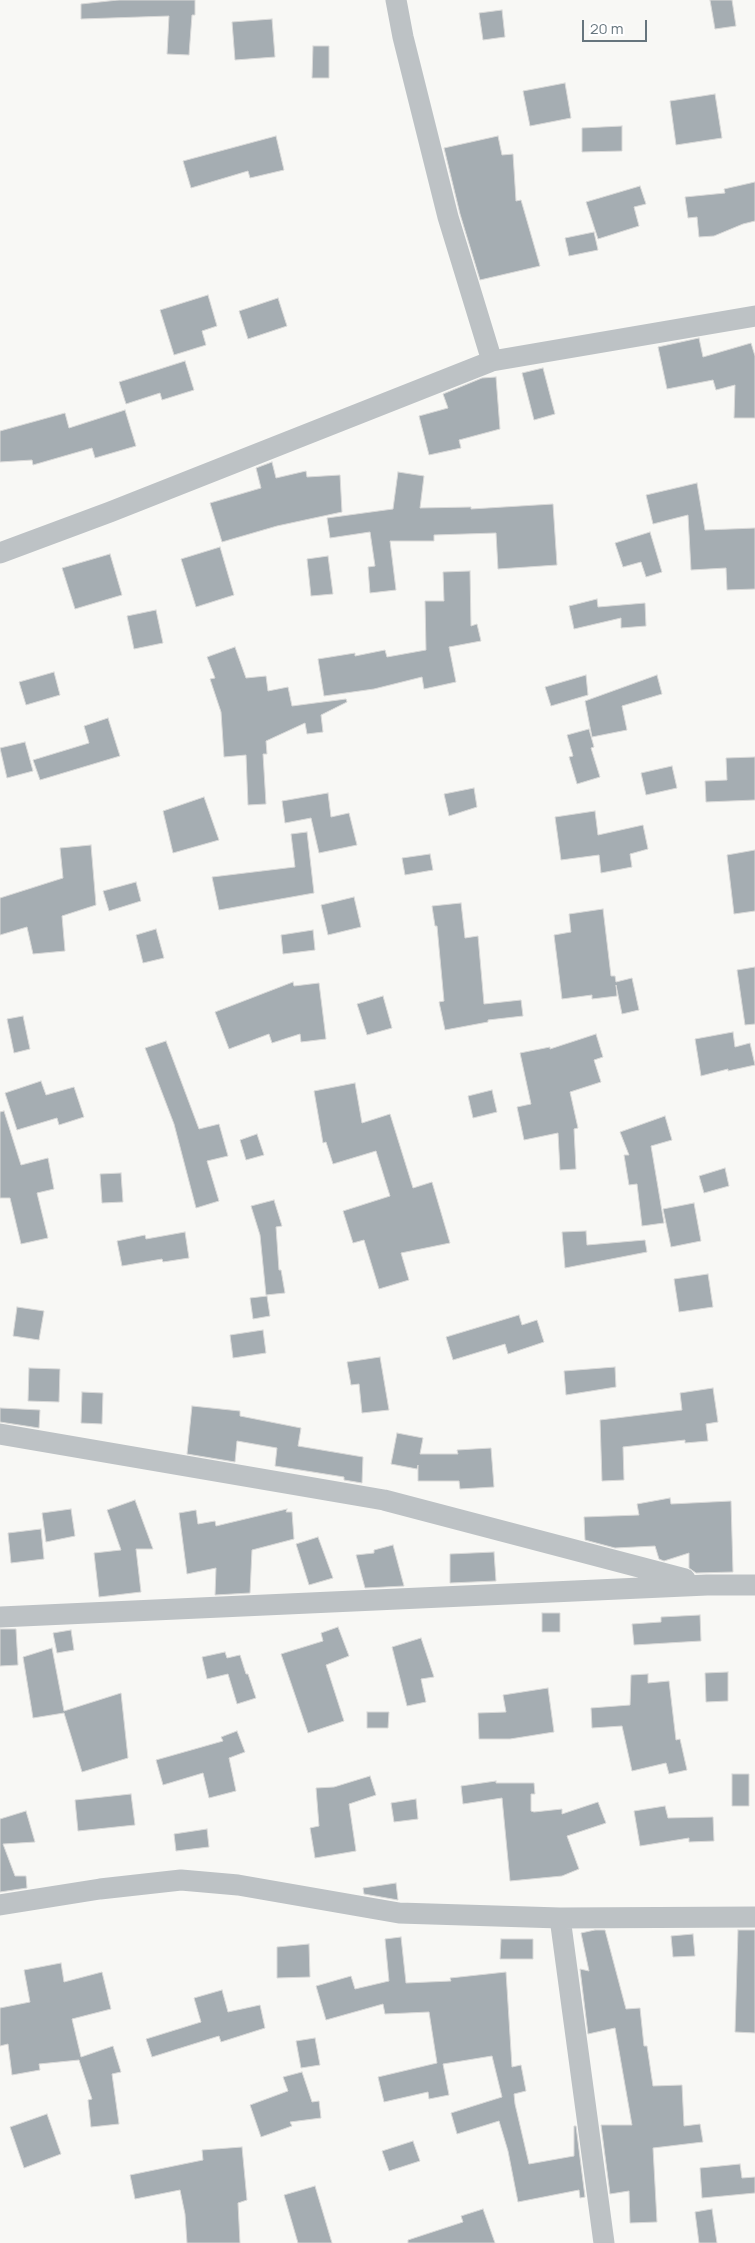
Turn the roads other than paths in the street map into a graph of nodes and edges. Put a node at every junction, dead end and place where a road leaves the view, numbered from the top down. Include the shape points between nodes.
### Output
1 (396, 0) edge
2 (755, 316) edge
3 (492, 361) junction
4 (0, 553) edge
5 (0, 1434) edge
6 (707, 1585) junction
7 (755, 1586) edge
8 (0, 1616) edge
9 (0, 1905) edge
10 (755, 1917) edge
11 (560, 1918) junction
12 (604, 2243) edge

1 - 3 street via 448,217
2 - 3 street
3 - 4 street
5 - 6 street via 384,1500
6 - 7 street
6 - 8 street
9 - 11 street via 181,1880 238,1885 399,1913
10 - 11 street
11 - 12 street

